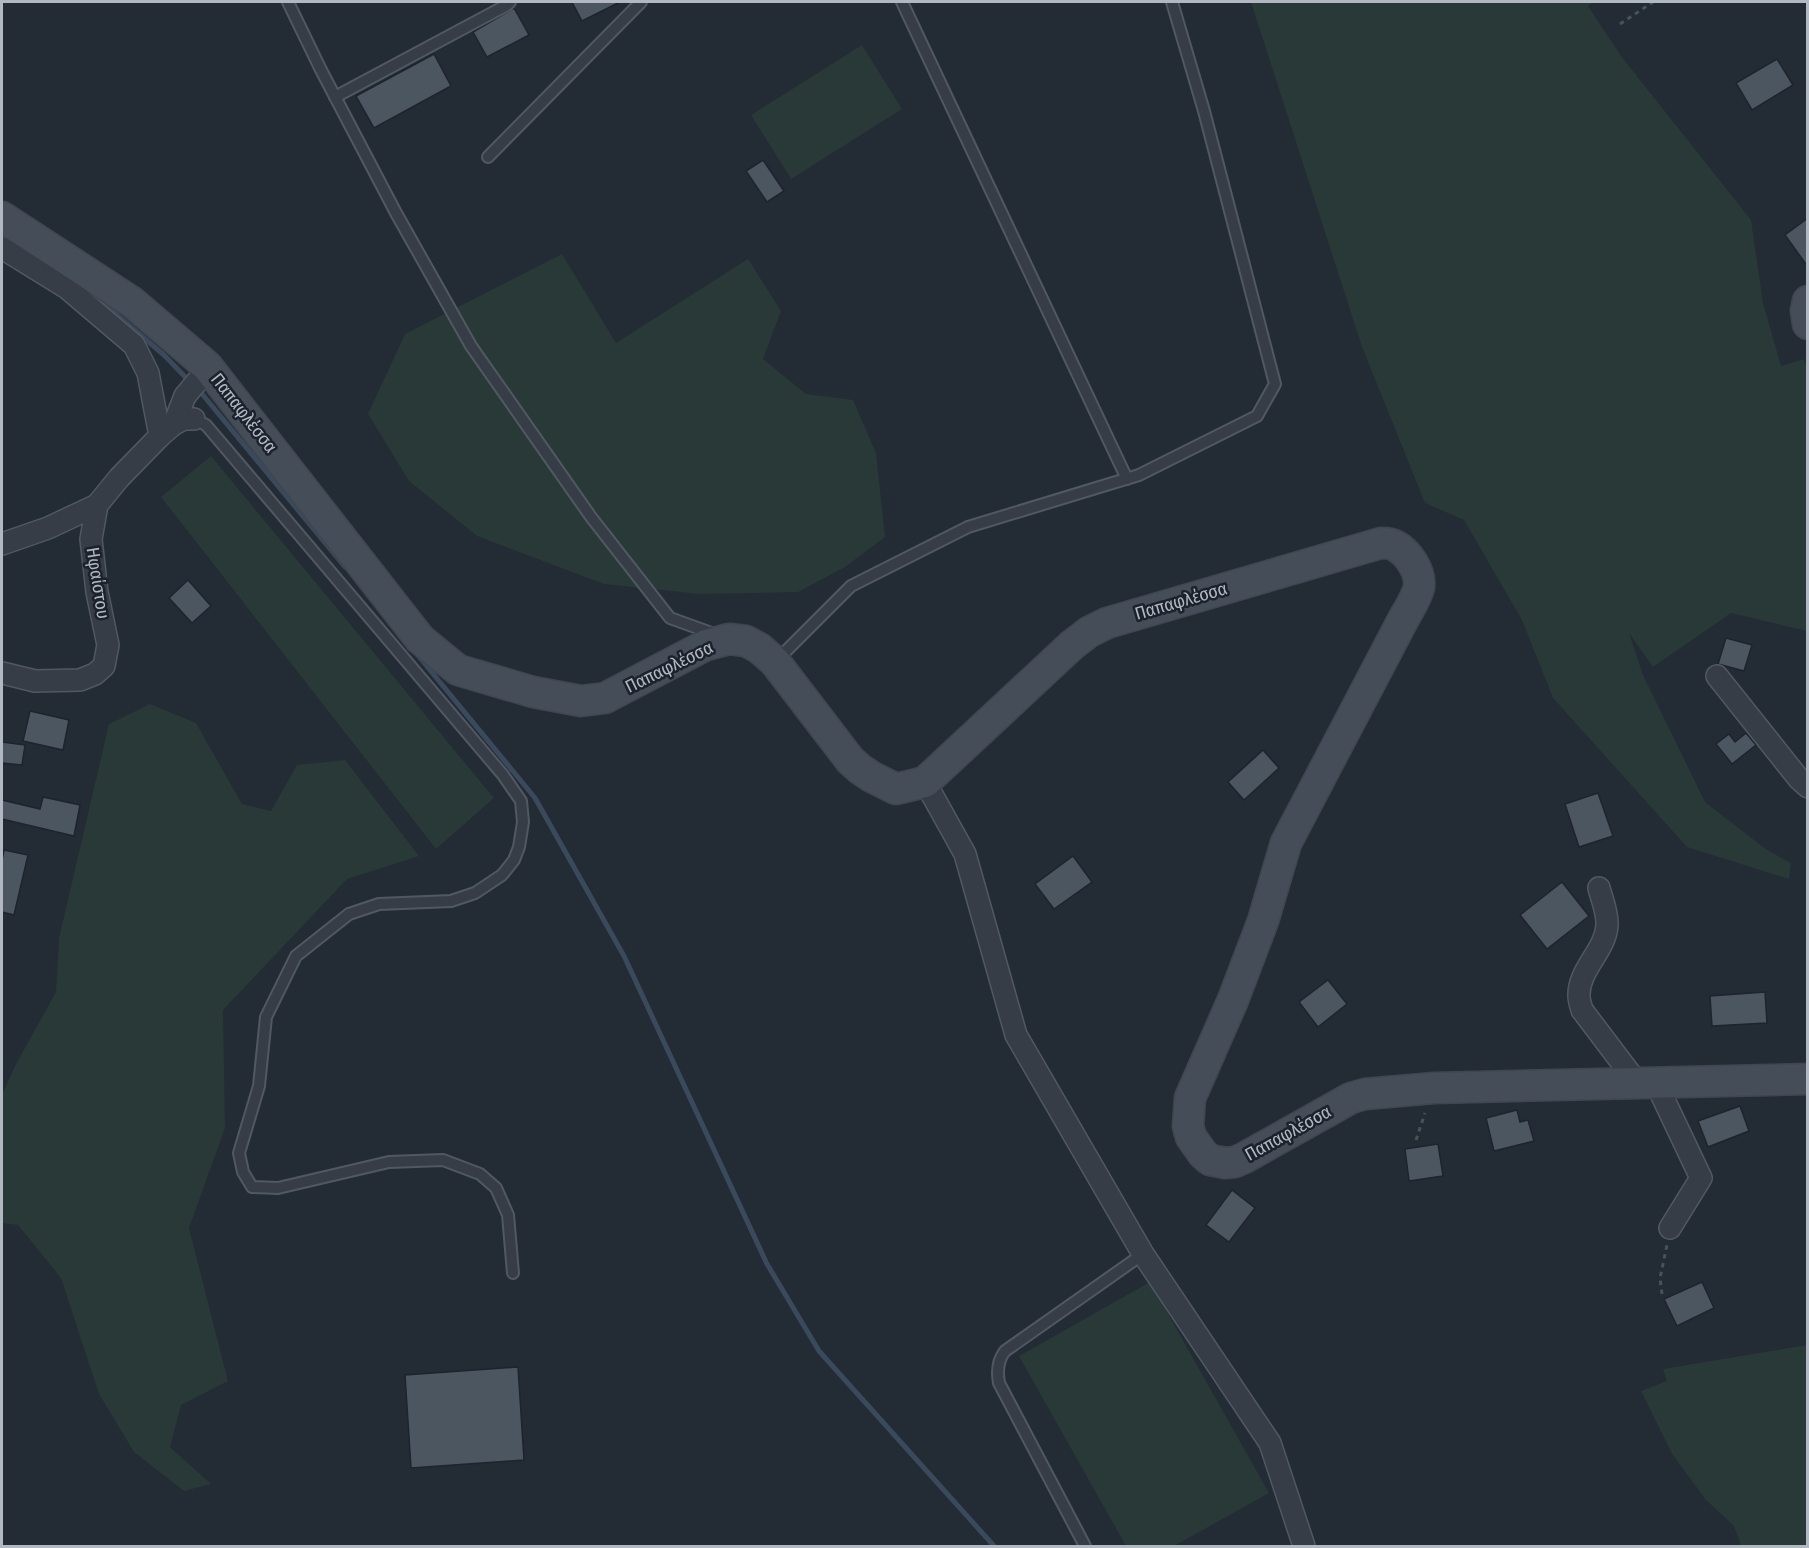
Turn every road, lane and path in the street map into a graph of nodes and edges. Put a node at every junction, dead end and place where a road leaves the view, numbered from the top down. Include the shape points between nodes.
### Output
1 (288, 2) edge
2 (510, 2) edge
3 (641, 2) edge
4 (902, 2) edge
5 (1172, 2) edge
6 (1653, 2) edge
7 (1620, 24) dead end
8 (335, 97) junction
9 (488, 157) dead end
10 (2, 217) edge
11 (2, 248) edge
12 (1808, 301) edge
13 (1808, 324) edge
14 (204, 372) junction
15 (176, 426) junction
16 (1127, 479) junction
17 (97, 505) junction
18 (2, 544) edge
19 (729, 639) junction
20 (775, 662) junction
21 (2, 673) edge
22 (1717, 676) dead end
23 (926, 782) junction
24 (1808, 787) edge
25 (1599, 888) dead end
26 (1808, 1078) edge
27 (1647, 1084) junction
28 (1427, 1106) dead end
29 (1416, 1140) dead end
30 (1671, 1228) joint
31 (1143, 1254) junction
32 (513, 1273) dead end
33 (1662, 1294) dead end
34 (1085, 1546) edge
35 (1304, 1546) edge

1 - 8 lane
2 - 8 lane
3 - 9 lane
4 - 16 lane
5 - 16 lane via 1275,384 1257,416
6 - 7 path
8 - 19 lane via 471,346 591,517 670,618
10 - 14 street, Παπαφλέσσα via 132,302
11 - 15 street via 67,288 134,345
12 - 13 street
14 - 15 street, Ηφαίστου via 185,396
14 - 19 street, Παπαφλέσσα via 420,639 458,670 533,692 581,701 605,698 706,645
15 - 17 street, Ηφαίστου via 118,478
15 - 32 lane via 206,425 503,775 521,801 524,822 514,860 502,875 475,892 451,901 379,904 349,914 296,956 266,1017 259,1086 239,1153 243,1172 252,1186 278,1188 389,1162 443,1160 480,1174 496,1188 507,1215
16 - 20 lane via 968,527 850,586
17 - 18 street
17 - 21 street, Ηφαίστου via 91,539 108,645 104,666 80,680 35,681
19 - 20 street, Παπαφλέσσα via 746,641
20 - 23 street, Παπαφλέσσα via 860,769 896,789
22 - 24 street
23 - 27 street, Παπαφλέσσα via 1089,632 1107,623 1381,543 1393,544 1412,562 1419,587 1286,843 1263,921 1190,1098 1191,1137 1210,1160 1235,1162 1365,1094 1434,1088
23 - 31 street via 965,854 1016,1035
25 - 27 street via 1607,928 1582,981 1582,1010
26 - 27 street, Παπαφλέσσα
27 - 30 street via 1701,1178
28 - 29 path
30 - 33 path via 1660,1278
31 - 34 lane via 1000,1357 999,1383
31 - 35 street via 1270,1443

